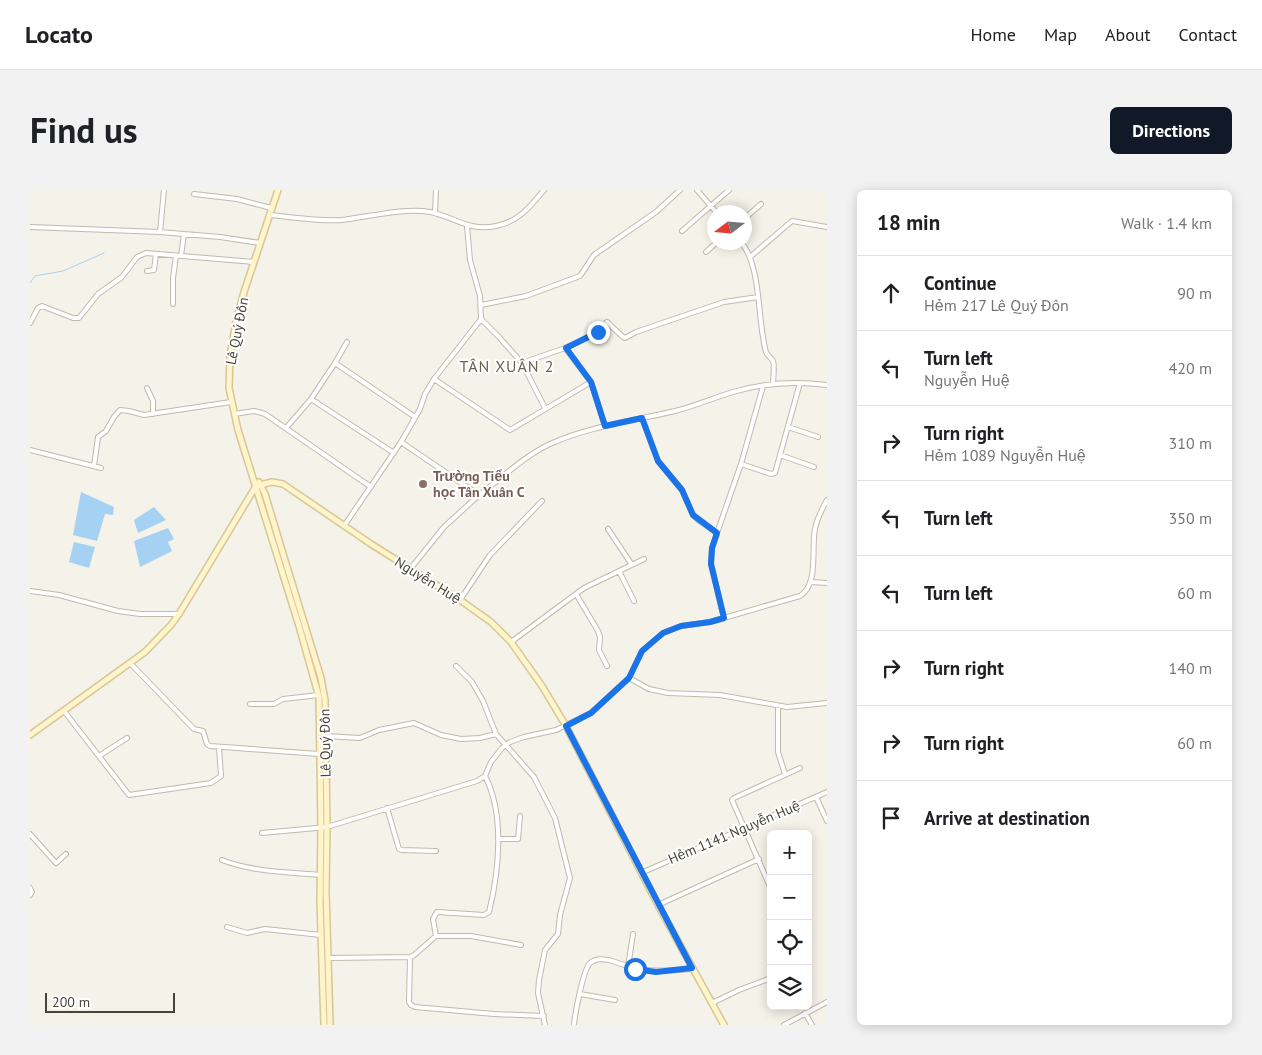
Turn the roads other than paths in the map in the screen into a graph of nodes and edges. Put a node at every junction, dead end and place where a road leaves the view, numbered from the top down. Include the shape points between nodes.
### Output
1 (164, 190) edge
2 (278, 190) edge
3 (436, 190) edge
4 (544, 190) edge
5 (680, 190) edge
6 (697, 190) edge
7 (729, 190) edge
8 (194, 194) dead end
9 (761, 204) dead end
10 (709, 205) edge
11 (711, 205) edge
12 (272, 208) junction
13 (707, 209) edge
14 (752, 212) edge
15 (435, 213) junction
16 (269, 215) junction
17 (467, 226) junction
18 (30, 227) edge
19 (827, 227) edge
20 (682, 231) dead end
21 (160, 232) junction
22 (184, 234) junction
23 (260, 243) junction
24 (747, 250) edge
25 (156, 254) junction
26 (178, 256) junction
27 (750, 257) junction
28 (254, 262) junction
29 (147, 271) dead end
30 (758, 297) junction
31 (173, 304) dead end
32 (481, 305) junction
33 (481, 319) junction
34 (30, 323) edge
35 (348, 342) dead end
36 (566, 348) junction
37 (522, 363) junction
38 (335, 364) junction
39 (434, 379) junction
40 (591, 382) junction
41 (800, 383) junction
42 (773, 384) junction
43 (827, 385) edge
44 (763, 386) junction
45 (147, 388) dead end
46 (311, 399) junction
47 (231, 402) junction
48 (545, 408) junction
49 (153, 414) junction
50 (234, 414) junction
51 (415, 417) junction
52 (642, 418) junction
53 (605, 426) junction
54 (788, 427) junction
55 (286, 428) junction
56 (818, 437) dead end
57 (401, 442) junction
58 (30, 450) edge
59 (394, 453) junction
60 (780, 455) junction
61 (741, 464) junction
62 (94, 466) junction
63 (101, 468) dead end
64 (814, 468) dead end
65 (259, 485) junction
66 (371, 487) junction
67 (479, 495) junction
68 (827, 500) edge
69 (542, 501) dead end
70 (821, 510) junction
71 (827, 510) edge
72 (344, 526) junction
73 (608, 528) dead end
74 (717, 533) junction
75 (644, 560) dead end
76 (632, 565) junction
77 (411, 568) junction
78 (618, 571) junction
79 (811, 582) junction
80 (827, 583) edge
81 (30, 591) edge
82 (576, 594) junction
83 (460, 600) junction
84 (634, 601) dead end
85 (179, 614) junction
86 (724, 618) junction
87 (302, 625) junction
88 (511, 642) junction
89 (130, 663) junction
90 (456, 666) dead end
91 (608, 666) dead end
92 (629, 678) junction
93 (319, 695) junction
94 (827, 702) edge
95 (250, 704) dead end
96 (778, 706) junction
97 (64, 711) junction
98 (566, 726) junction
99 (496, 734) junction
100 (30, 735) edge
101 (325, 736) junction
102 (127, 738) dead end
103 (219, 746) junction
104 (505, 746) junction
105 (320, 754) junction
106 (99, 756) junction
107 (800, 768) dead end
108 (785, 774) junction
109 (485, 776) junction
110 (827, 792) edge
111 (816, 797) junction
112 (387, 808) junction
113 (520, 816) dead end
114 (827, 821) edge
115 (324, 826) junction
116 (745, 828) junction
117 (262, 833) dead end
118 (30, 834) edge
119 (498, 838) junction
120 (436, 851) dead end
121 (66, 854) dead end
122 (759, 859) junction
123 (222, 860) dead end
124 (641, 873) junction
125 (320, 875) junction
126 (767, 879) edge
127 (30, 888) edge
128 (30, 895) edge
129 (658, 905) junction
130 (228, 928) dead end
131 (633, 934) dead end
132 (321, 935) junction
133 (436, 936) junction
134 (521, 945) dead end
135 (410, 957) junction
136 (329, 958) junction
137 (628, 967) junction
138 (692, 968) junction
139 (767, 980) edge
140 (580, 994) junction
141 (615, 1000) dead end
142 (827, 1002) edge
143 (712, 1003) junction
144 (326, 1012) junction
145 (805, 1013) junction
146 (544, 1016) junction
147 (324, 1025) edge
148 (330, 1025) edge
149 (545, 1025) edge
150 (574, 1025) edge
151 (724, 1025) edge
152 (784, 1025) edge
153 (812, 1025) edge

1 - 21 street
2 - 12 main road, Lê Quý Đôn
3 - 15 street
4 - 17 street via 528,210 514,220 486,228
5 - 32 street via 656,212 594,255 580,276 526,296
6 - 10 street
7 - 11 street
8 - 12 street via 237,199
9 - 14 street
12 - 16 main road, Lê Quý Đôn
13 - 20 street
15 - 16 street via 406,211 334,220
15 - 17 street
16 - 23 main road, Lê Quý Đôn
17 - 32 street via 470,260
18 - 21 street
19 - 27 street via 792,221
21 - 22 street
22 - 23 street
22 - 26 street
23 - 28 main road, Lê Quý Đôn
24 - 27 street
25 - 26 street
25 - 29 street via 154,270
25 - 34 street via 146,253 137,257 122,277 98,294 79,318 42,306
26 - 28 street
26 - 31 street via 173,278
27 - 30 street
28 - 47 main road, Lê Quý Đôn via 230,356
30 - 36 street via 724,302 626,338 607,322 595,334
30 - 42 street via 766,352 773,361
32 - 33 street
33 - 37 street
33 - 39 street
35 - 38 street
36 - 37 street
36 - 40 street
37 - 48 street
38 - 46 street
38 - 51 street
39 - 48 street via 510,430
39 - 51 street
40 - 48 street
40 - 53 street
41 - 42 street
41 - 43 street
41 - 54 street
42 - 44 street
44 - 52 street
44 - 61 street
45 - 49 street via 153,402
46 - 55 street
46 - 59 street
47 - 49 street
47 - 50 main road, Lê Quý Đôn
49 - 62 street via 117,412 106,432 98,437
50 - 55 street via 260,412
50 - 65 main road, Lê Quý Đôn via 252,474
51 - 57 street
52 - 53 street
52 - 74 street via 658,461 682,490 693,515
53 - 67 street via 548,445
54 - 56 street
54 - 60 street
55 - 66 street
57 - 59 street
57 - 67 street
58 - 62 street
59 - 66 street
60 - 61 street via 776,471 772,474
60 - 64 street
61 - 74 street
62 - 63 street
65 - 72 main road, Nguyễn Huệ via 283,484
65 - 85 main road
65 - 87 main road, Lê Quý Đôn
66 - 72 street
67 - 77 street via 444,527
68 - 70 street
69 - 83 street via 490,555
70 - 71 street
70 - 79 street via 814,534
72 - 77 main road, Nguyễn Huệ
73 - 76 street
74 - 86 street via 711,564
75 - 76 street
76 - 78 street
77 - 83 main road, Nguyễn Huệ
78 - 82 street
78 - 84 street
79 - 80 street
79 - 86 street via 805,593 796,598
81 - 85 street via 59,595 118,611
82 - 88 street
82 - 91 street via 598,631 599,650
83 - 88 main road, Nguyễn Huệ via 491,622
85 - 89 main road via 145,652
86 - 92 street via 663,633 642,651
87 - 93 main road, Lê Quý Đôn
87 - 101 main road, Lê Quý Đôn via 324,691
88 - 98 main road, Nguyễn Huệ
89 - 97 main road
89 - 103 street via 194,728 203,731 207,744
90 - 99 street via 478,692
92 - 96 street via 658,692 720,695
92 - 98 street via 591,713
93 - 95 street via 283,699 274,704
93 - 105 main road, Lê Quý Đôn
94 - 96 street
96 - 108 street via 778,752
97 - 100 main road
97 - 106 street
98 - 104 street via 517,739
98 - 124 main road, Nguyễn Huệ
99 - 101 street via 461,738 440,734 414,723 379,730 360,738
99 - 104 street
101 - 115 main road, Lê Quý Đôn
102 - 106 street
103 - 105 street
103 - 106 street via 221,776 215,781 131,795
104 - 109 street via 491,762
104 - 146 street via 534,777 554,813 570,878 558,934 544,954 538,988
105 - 115 main road, Lê Quý Đôn
107 - 108 street
108 - 116 street via 733,798
109 - 112 street via 460,787
109 - 119 street via 496,810
110 - 111 street, Hẻm 1141 Nguyễn Huệ
111 - 114 street
111 - 116 street, Hẻm 1141 Nguyễn Huệ
112 - 115 street
112 - 120 street via 399,849
113 - 119 street via 518,840
115 - 117 street
115 - 125 main road, Lê Quý Đôn
115 - 136 main road, Lê Quý Đôn
116 - 122 street
116 - 124 street, Hẻm 1141 Nguyễn Huệ
118 - 121 street via 56,863
119 - 133 street via 488,912 484,915 437,912 433,919
122 - 126 street
122 - 129 street
123 - 125 street via 269,871
124 - 129 main road, Nguyễn Huệ
125 - 132 main road, Lê Quý Đôn
127 - 128 street
129 - 138 main road, Nguyễn Huệ
130 - 132 street via 247,933 265,929
131 - 137 street
132 - 144 main road, Lê Quý Đôn
133 - 134 street via 476,937
133 - 135 street
135 - 136 street
135 - 146 street via 409,1002 415,1007
136 - 144 main road, Lê Quý Đôn
137 - 138 street via 656,972
137 - 140 street via 603,959 594,961 586,970
138 - 143 main road, Nguyễn Huệ
139 - 143 street
140 - 141 street
140 - 150 street
142 - 145 street
143 - 151 main road, Nguyễn Huệ
144 - 147 main road, Lê Quý Đôn
144 - 148 main road, Lê Quý Đôn
145 - 152 street
145 - 153 street
146 - 149 street

